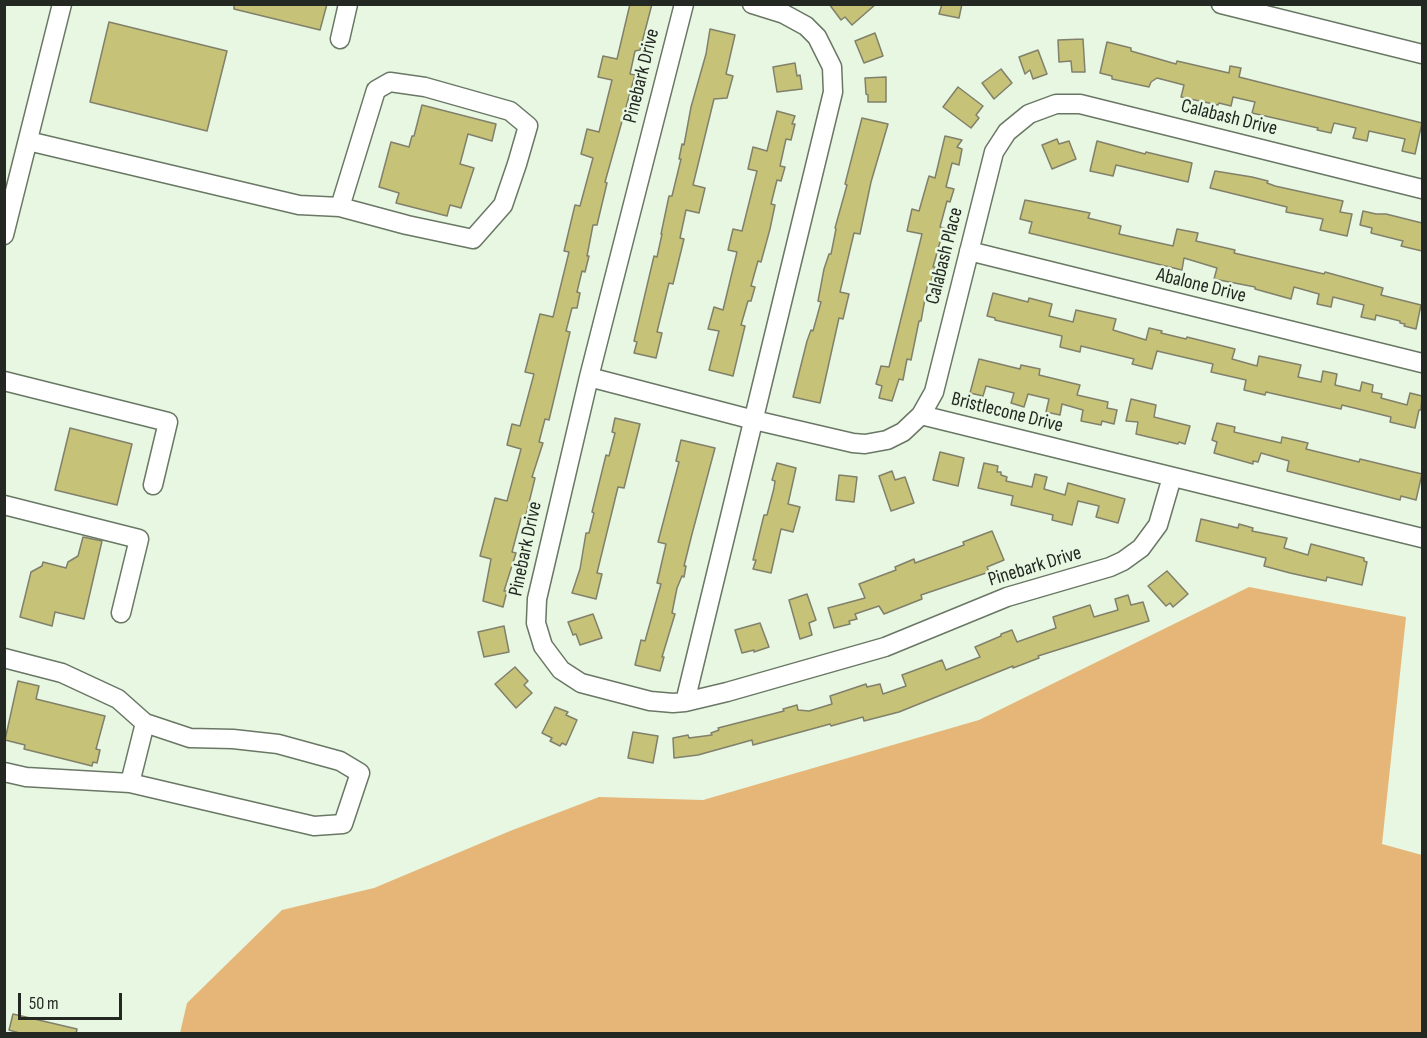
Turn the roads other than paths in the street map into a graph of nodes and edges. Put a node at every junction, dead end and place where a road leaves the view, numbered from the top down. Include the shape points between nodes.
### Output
1 (62, 4) edge
2 (348, 4) edge
3 (684, 4) edge
4 (752, 4) edge
5 (1221, 4) edge
6 (340, 39) dead end
7 (1422, 54) edge
8 (1026, 116) joint
9 (28, 141) junction
10 (1422, 189) edge
11 (340, 207) junction
12 (4, 235) edge
13 (969, 251) junction
14 (1422, 363) edge
15 (589, 376) junction
16 (4, 381) edge
17 (921, 415) junction
18 (754, 420) junction
19 (1172, 477) junction
20 (153, 485) dead end
21 (4, 505) edge
22 (1422, 538) edge
23 (121, 614) dead end
24 (4, 658) edge
25 (685, 702) junction
26 (145, 723) junction
27 (4, 772) edge
28 (130, 783) junction

1 - 9 street
2 - 6 street
3 - 15 street, Pinebark Drive
4 - 18 street via 806,26 817,37 832,67 834,85
5 - 7 street
8 - 10 street, Calabash Drive via 1056,104 1080,104
8 - 13 street, Calabash Place via 1007,132 994,152
9 - 11 street via 299,205
9 - 12 street
11 - 11 street via 376,90 390,82 425,87 510,111 528,126 502,205 473,239
13 - 14 street, Abalone Drive
13 - 17 street, Calabash Place via 934,392
15 - 18 street, Bristlecone Drive
15 - 25 street, Pinebark Drive via 539,588 539,635 551,659 581,683 650,701
16 - 20 street via 168,422
17 - 18 street, Bristlecone Drive via 903,432 865,444
17 - 19 street, Bristlecone Drive
18 - 25 street
19 - 22 street, Bristlecone Drive
19 - 25 street, Pinebark Drive via 1158,525 1141,548 1123,561 1007,597 885,647
21 - 23 street via 139,539
24 - 26 street via 72,677 118,699
26 - 28 street
26 - 28 street via 190,738 278,744 340,761 360,773 343,824 314,826
27 - 28 street via 26,777

